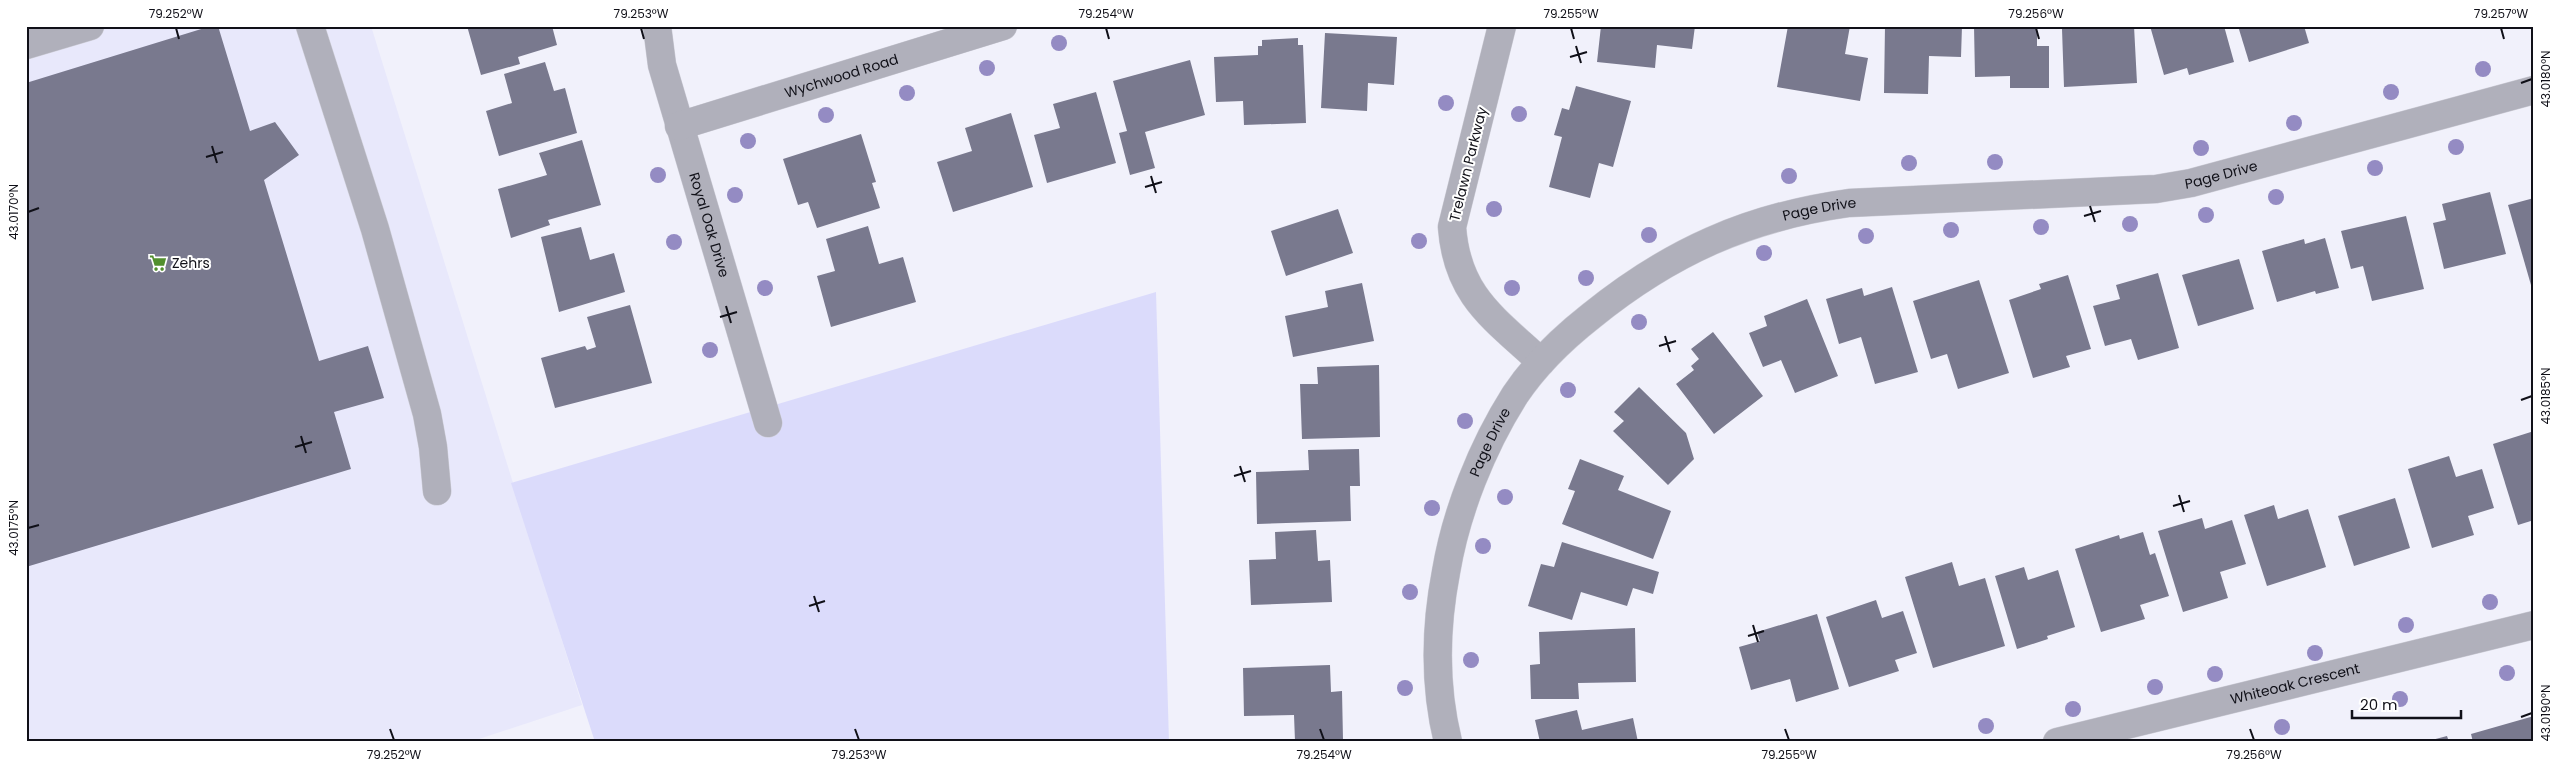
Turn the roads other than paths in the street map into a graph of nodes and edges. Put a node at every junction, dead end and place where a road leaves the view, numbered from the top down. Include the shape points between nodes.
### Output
1 (90, 26) edge
2 (310, 26) edge
3 (657, 26) edge
4 (1003, 26) edge
5 (1502, 26) edge
6 (26, 46) edge
7 (2534, 90) edge
8 (679, 126) junction
9 (1540, 362) junction
10 (768, 423) dead end
11 (437, 491) dead end
12 (2534, 625) edge
13 (1448, 742) edge
14 (2057, 742) edge

1 - 6 street
2 - 11 street via 374,229 427,414
3 - 8 street, Royal Oak Drive via 662,65
4 - 8 street, Wychwood Road
5 - 9 street, Trelawn Parkway via 1452,227 1454,251 1459,270 1480,305
7 - 9 street, Page Drive via 2182,185 2156,189 1849,204 1775,217 1703,243 1656,268 1576,327
8 - 10 street, Royal Oak Drive
9 - 13 street, Page Drive via 1515,396 1480,462 1452,532 1437,645 1437,684
12 - 14 street, Whiteoak Crescent

